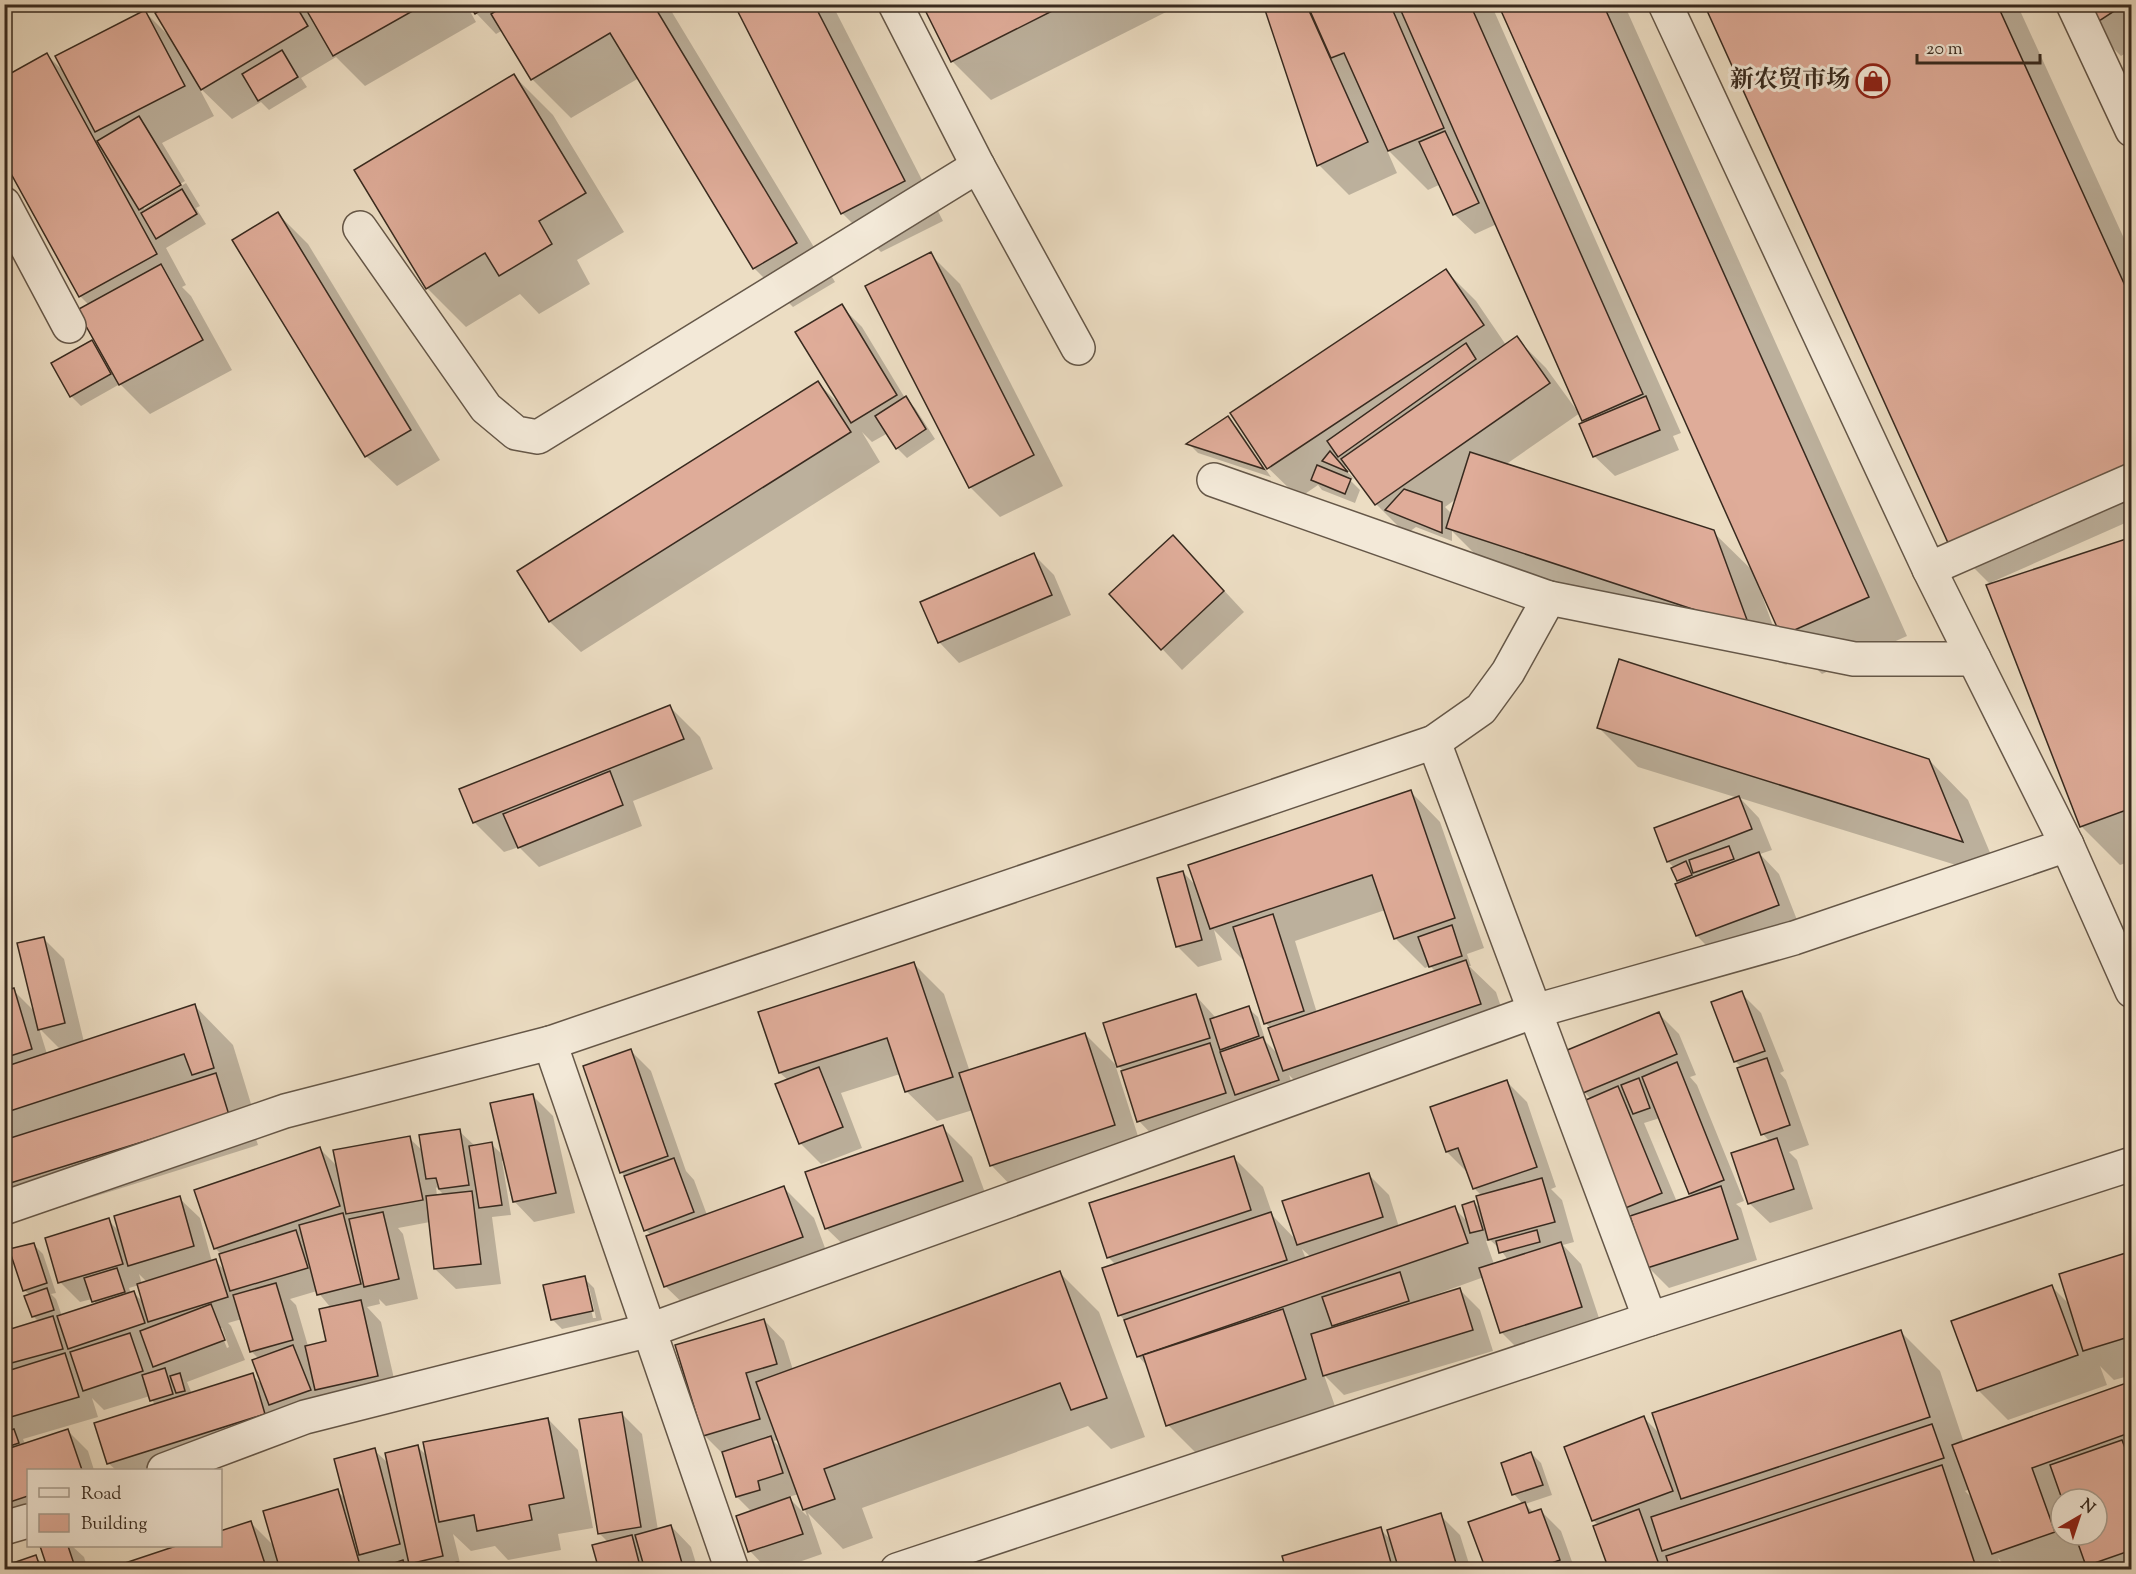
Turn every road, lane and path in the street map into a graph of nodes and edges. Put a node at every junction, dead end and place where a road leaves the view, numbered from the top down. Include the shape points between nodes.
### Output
1 (895, 4) edge
2 (1665, 4) edge
3 (2073, 4) edge
4 (2132, 130) edge
5 (978, 166) junction
6 (4, 204) edge
7 (360, 228) dead end
8 (69, 326) dead end
9 (1078, 348) dead end
10 (1214, 480) dead end
11 (2132, 480) edge
12 (1929, 569) junction
13 (1549, 597) junction
14 (1974, 659) junction
15 (1434, 742) junction
16 (2067, 845) junction
17 (2132, 991) edge
18 (1535, 1011) junction
19 (550, 1043) junction
20 (2132, 1164) edge
21 (4, 1208) edge
22 (1650, 1319) junction
23 (650, 1330) junction
24 (167, 1469) edge
25 (27, 1521) edge
26 (4, 1528) edge
27 (732, 1569) edge
28 (897, 1569) edge

1 - 5 street
2 - 12 street
3 - 4 street
5 - 7 street via 538,436 516,433 486,408
5 - 9 street
6 - 8 street
10 - 13 street
11 - 12 street
12 - 14 street
13 - 14 street via 1854,659
13 - 15 street via 1508,672 1481,710
14 - 16 street
15 - 18 street
15 - 19 street
16 - 17 street
16 - 18 street via 1794,938
18 - 22 street
18 - 23 street
19 - 21 street via 285,1111
19 - 23 street
20 - 22 street
22 - 28 street
23 - 24 street via 305,1417
23 - 27 street
25 - 26 street

